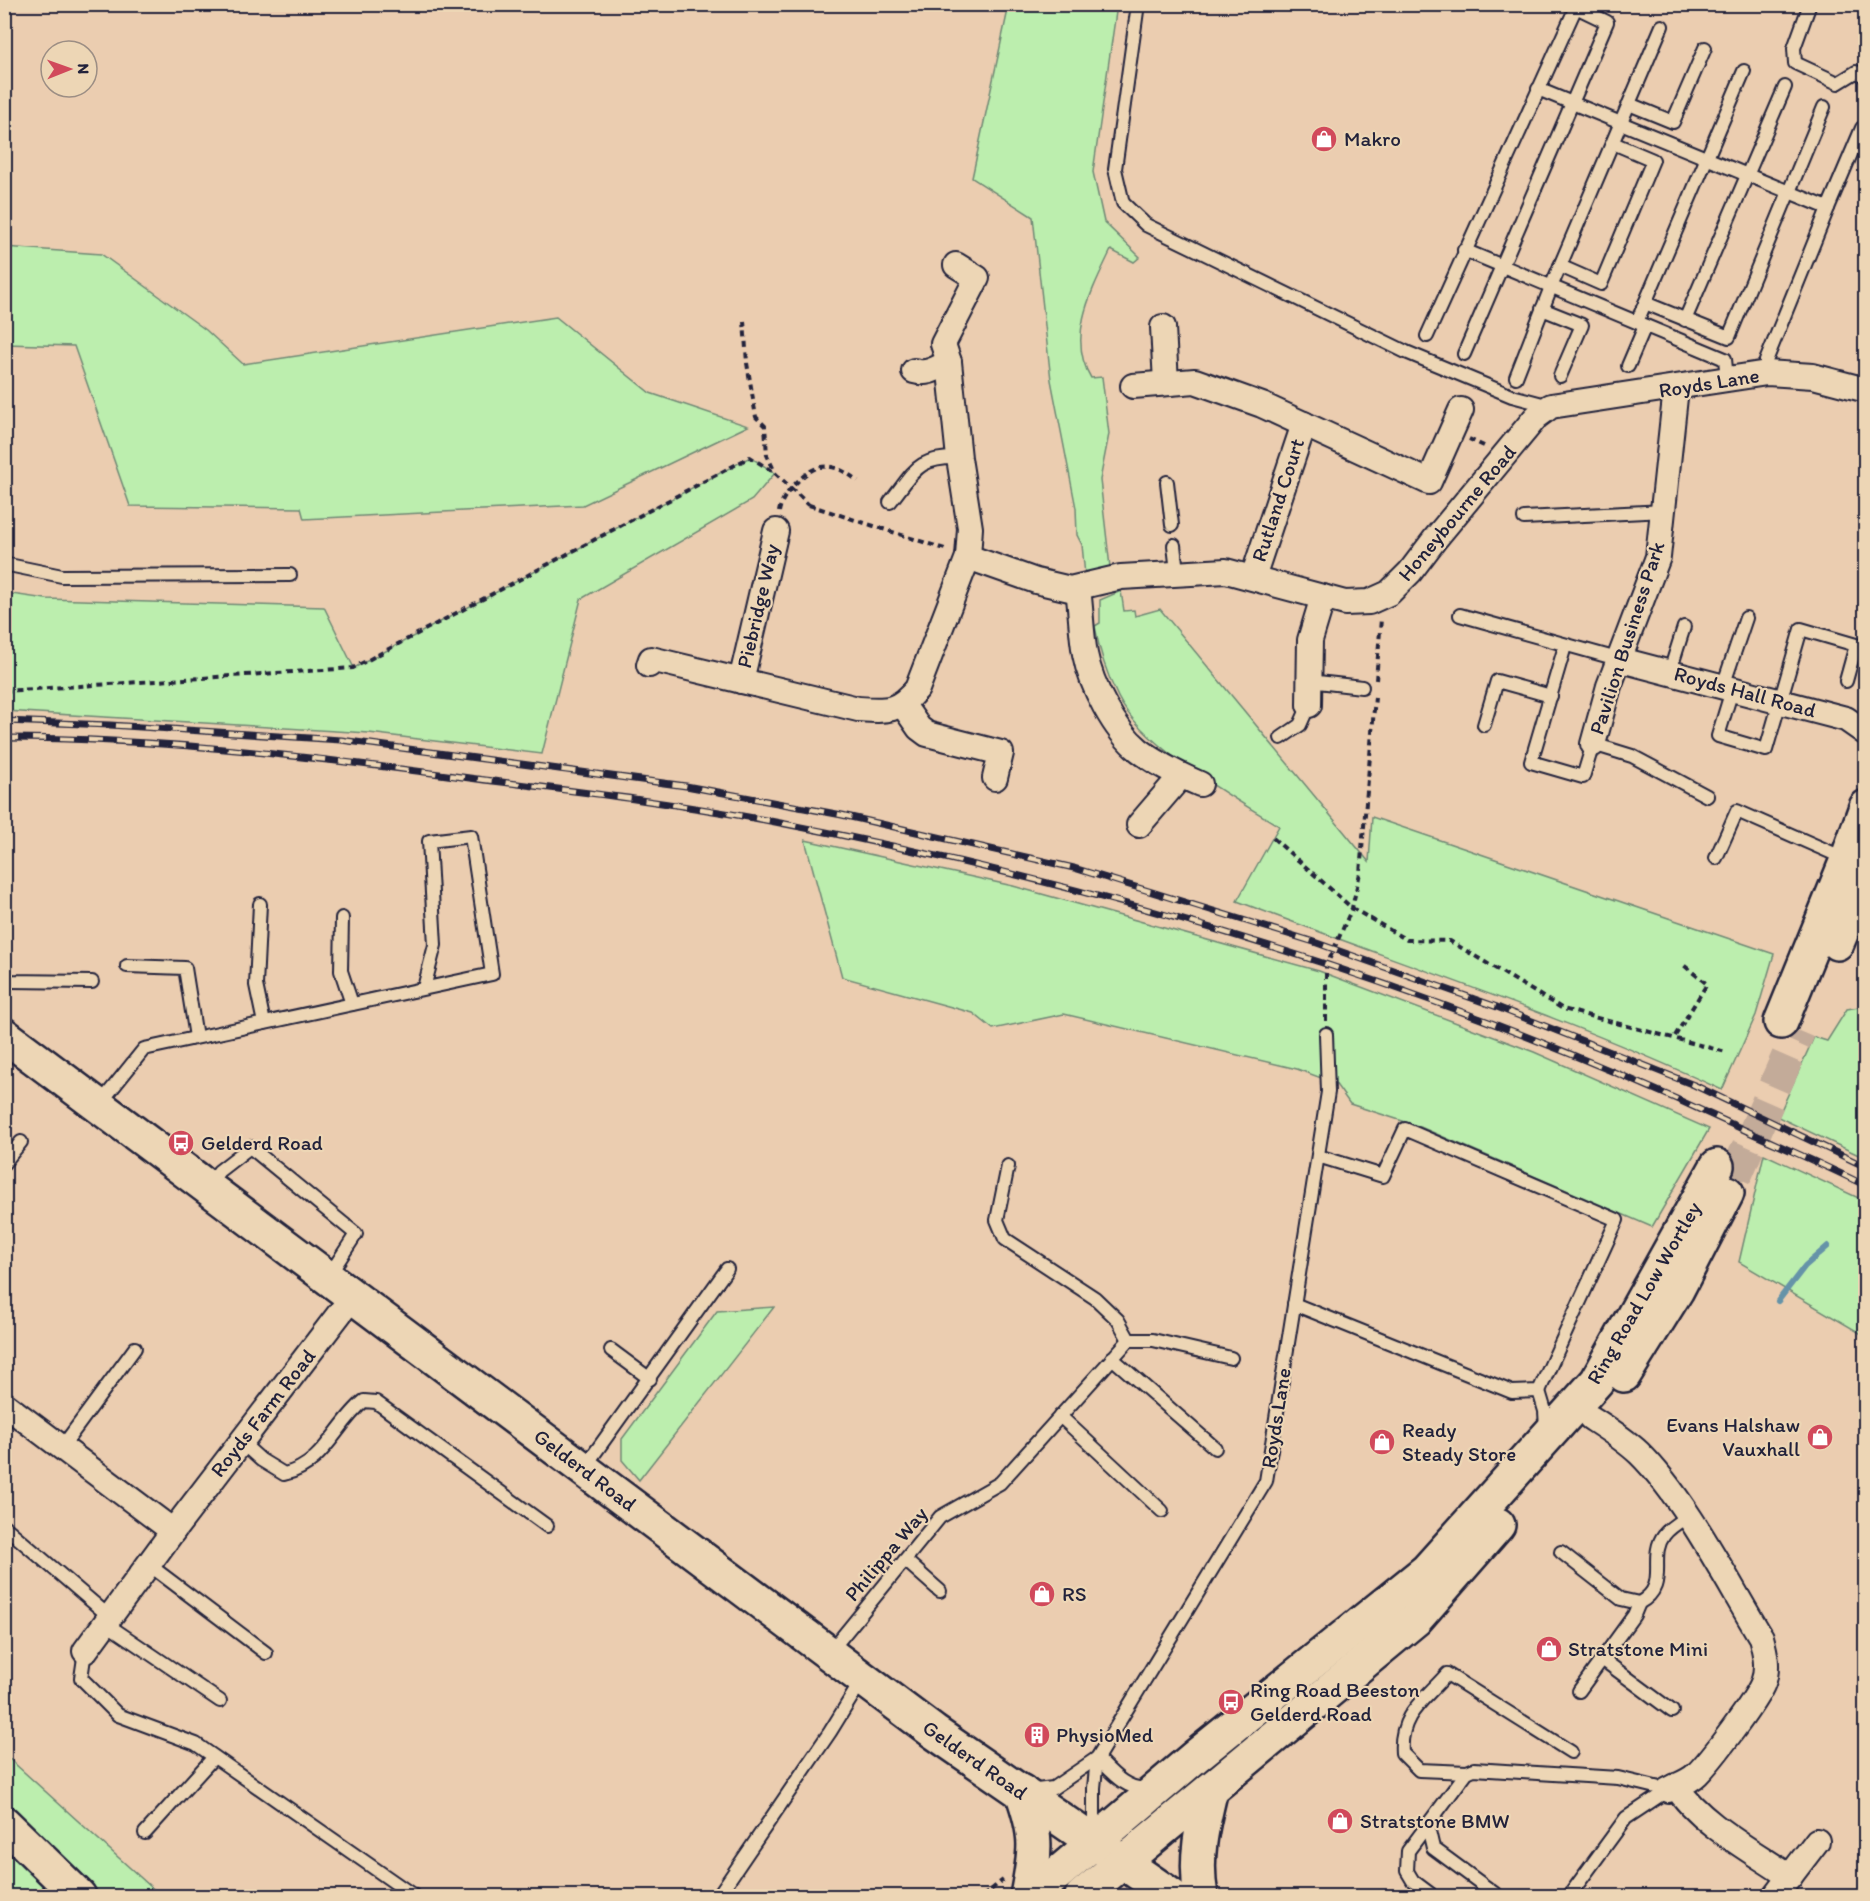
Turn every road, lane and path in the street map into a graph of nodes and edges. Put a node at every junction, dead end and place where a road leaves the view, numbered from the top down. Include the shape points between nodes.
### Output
1 (1138, 4) edge
2 (1810, 4) edge
3 (1662, 26) dead end
4 (1705, 48) dead end
5 (1744, 71) dead end
6 (1866, 75) edge
7 (1785, 87) dead end
8 (1538, 89) junction
9 (1572, 103) junction
10 (1629, 104) junction
11 (1824, 108) dead end
12 (1622, 122) junction
13 (1862, 128) dead end
14 (1613, 143) junction
15 (1707, 157) junction
16 (1748, 174) junction
17 (1789, 191) junction
18 (1828, 208) junction
19 (1464, 250) junction
20 (956, 265) dead end
21 (1502, 266) junction
22 (1560, 266) junction
23 (1551, 287) junction
24 (1645, 303) junction
25 (1542, 309) junction
26 (1685, 320) junction
27 (744, 321) dead end
28 (1641, 324) junction
29 (1163, 327) dead end
30 (1427, 336) dead end
31 (1464, 354) dead end
32 (949, 362) junction
33 (1628, 366) dead end
34 (914, 371) dead end
35 (1767, 373) junction
36 (1560, 376) dead end
37 (1516, 377) dead end
38 (1727, 380) junction
39 (1166, 383) junction
40 (1133, 386) dead end
41 (1677, 388) junction
42 (1866, 390) edge
43 (1551, 406) junction
44 (1457, 420) joint
45 (1304, 424) junction
46 (1505, 456) junction
47 (959, 458) junction
48 (775, 473) junction
49 (858, 481) dead end
50 (1167, 482) dead end
51 (890, 502) dead end
52 (1665, 511) junction
53 (1524, 518) dead end
54 (1172, 525) dead end
55 (776, 531) joint
56 (1174, 545) dead end
57 (968, 557) junction
58 (4, 564) edge
59 (1177, 572) junction
60 (290, 575) dead end
61 (1253, 576) junction
62 (1078, 589) junction
63 (1323, 597) junction
64 (1380, 597) junction
65 (1460, 615) dead end
66 (1746, 618) dead end
67 (1684, 627) dead end
68 (1565, 646) junction
69 (1621, 660) junction
70 (649, 665) dead end
71 (1670, 671) junction
72 (741, 681) junction
73 (1846, 681) dead end
74 (1362, 687) dead end
75 (1727, 688) junction
76 (4, 691) edge
77 (1309, 693) junction
78 (1551, 696) junction
79 (1781, 702) junction
80 (903, 705) junction
81 (1484, 725) dead end
82 (1866, 733) edge
83 (1281, 738) dead end
84 (1593, 744) junction
85 (995, 778) dead end
86 (1707, 796) dead end
87 (1866, 807) edge
88 (1139, 825) dead end
89 (1272, 838) dead end
90 (1716, 858) dead end
91 (1856, 867) edge
92 (260, 904) dead end
93 (1352, 908) junction
94 (1859, 910) edge
95 (342, 918) dead end
96 (1681, 963) dead end
97 (127, 966) dead end
98 (4, 978) edge
99 (92, 982) dead end
100 (424, 988) junction
101 (351, 1004) junction
102 (264, 1023) junction
103 (1326, 1034) joint
104 (4, 1035) edge
105 (1674, 1036) junction
106 (196, 1037) junction
107 (1726, 1052) dead end
108 (98, 1106) junction
109 (21, 1142) dead end
110 (1318, 1156) junction
111 (4, 1163) edge
112 (1008, 1166) dead end
113 (207, 1187) junction
114 (728, 1269) dead end
115 (340, 1287) junction
116 (1294, 1304) junction
117 (1129, 1340) junction
118 (135, 1348) dead end
119 (611, 1350) dead end
120 (1112, 1358) junction
121 (1231, 1358) dead end
122 (650, 1379) junction
123 (1539, 1391) junction
124 (4, 1404) edge
125 (1060, 1416) junction
126 (1591, 1418) junction
127 (1546, 1438) junction
128 (241, 1442) junction
129 (62, 1447) junction
130 (1215, 1448) dead end
131 (583, 1469) junction
132 (1162, 1511) dead end
133 (1687, 1517) junction
134 (4, 1526) edge
135 (547, 1526) dead end
136 (173, 1530) junction
137 (1561, 1552) dead end
138 (905, 1560) junction
139 (148, 1564) junction
140 (940, 1591) dead end
141 (1639, 1603) junction
142 (108, 1620) junction
143 (85, 1651) joint
144 (266, 1653) dead end
145 (829, 1654) junction
146 (1602, 1659) junction
147 (862, 1679) junction
148 (1579, 1691) dead end
149 (220, 1701) dead end
150 (1672, 1712) dead end
151 (1571, 1752) dead end
152 (214, 1757) junction
153 (1097, 1758) junction
154 (1467, 1772) junction
155 (1162, 1785) junction
156 (1672, 1788) junction
157 (1211, 1789) junction
158 (1022, 1792) junction
159 (1433, 1818) junction
160 (4, 1824) edge
161 (145, 1833) dead end
162 (1817, 1841) dead end
163 (1094, 1843) junction
164 (1123, 1863) junction
165 (1790, 1877) junction
166 (79, 1896) edge
167 (414, 1896) edge
168 (718, 1896) edge
169 (1029, 1896) edge
170 (1082, 1896) edge
171 (1172, 1896) edge
172 (1200, 1896) edge
173 (1433, 1896) edge
174 (1498, 1896) edge
175 (1569, 1896) edge
176 (1775, 1896) edge

1 - 43 lane via 1115,169 1123,203 1146,225 1406,352 1512,396
2 - 6 lane via 1794,48 1795,63 1838,83 1856,72
3 - 10 lane
4 - 10 lane via 1672,122
5 - 15 lane
7 - 16 lane
8 - 9 lane
8 - 9 lane via 1576,7 1607,22
8 - 19 lane
9 - 12 lane
9 - 21 lane
10 - 12 lane
11 - 17 lane
12 - 14 lane
12 - 15 lane
13 - 18 lane
14 - 22 lane
14 - 22 lane via 1653,160 1601,284
15 - 16 lane
15 - 24 lane
16 - 17 lane
16 - 26 lane
17 - 18 lane
17 - 26 lane via 1729,337
18 - 35 lane via 1766,361
19 - 21 lane
19 - 30 lane
20 - 32 street via 977,278 943,344
21 - 23 lane
21 - 31 lane
22 - 23 lane
23 - 25 lane
23 - 28 lane
24 - 26 lane
24 - 28 lane
25 - 36 lane via 1582,325
25 - 37 lane
27 - 48 path via 756,417 765,426 767,455
28 - 33 lane
28 - 38 lane via 1725,359
29 - 39 street
32 - 34 street via 931,371
32 - 47 street
35 - 38 street, Royds Lane
35 - 42 street, Royds Lane via 1813,376
38 - 41 street, Royds Lane
39 - 40 street, Rutland Court
39 - 45 street, Rutland Court via 1195,381
41 - 43 street, Royds Lane
41 - 52 street, Pavilion Business Park
43 - 46 street, Honeybourne Road via 1536,417
44 - 45 street via 1429,482
44 - 46 path
45 - 61 street, Rutland Court
46 - 64 street, Honeybourne Road via 1410,572
47 - 51 lane via 922,462
47 - 57 street via 970,528
48 - 57 path, bridge via 809,505
48 - 76 path via 750,457 353,668
49 - 55 path via 842,469 814,468 784,496
50 - 54 lane
52 - 53 lane
52 - 69 street, Pavilion Business Park via 1658,557
55 - 72 street, Piebridge Way
56 - 59 lane
57 - 62 street, Honeybourne Road via 1036,581
57 - 80 street via 918,689
58 - 60 lane via 62,576
59 - 61 street, Honeybourne Road via 1226,571
59 - 62 street, Honeybourne Road via 1121,577
61 - 63 street, Honeybourne Road
62 - 88 street via 1085,654 1111,717 1138,749 1190,780
63 - 64 street, Honeybourne Road via 1345,603 1369,602
63 - 77 street via 1310,640
64 - 93 path via 1364,845
65 - 68 lane
66 - 75 lane
67 - 71 lane
68 - 69 lane
68 - 78 lane
69 - 71 street, Royds Hall Road
69 - 84 street, Pavilion Business Park
70 - 72 street, Piebridge Way via 651,659
71 - 75 street, Royds Hall Road
72 - 80 street, Piebridge Way via 858,709 884,711
73 - 79 lane via 1856,645 1800,629
74 - 77 lane
75 - 79 street, Royds Hall Road
75 - 79 lane via 1718,736 1766,750
77 - 83 lane via 1300,725
78 - 81 lane via 1497,681
78 - 84 lane via 1532,762 1583,777
79 - 82 street, Royds Hall Road via 1846,719
80 - 85 street via 927,734 1001,753
84 - 86 lane via 1632,756
87 - 91 main road
89 - 93 path
90 - 91 lane via 1737,811
91 - 94 main road
91 - 94 main road via 1790,1026
92 - 102 lane via 256,985
93 - 103 path via 1326,967
93 - 105 path via 1407,940 1450,941 1563,1009
95 - 101 lane via 341,970
96 - 105 path via 1707,984
97 - 106 lane via 185,968
98 - 99 lane
100 - 100 lane via 435,945 429,841 471,836 492,974
100 - 101 lane
101 - 102 lane
102 - 106 lane
103 - 110 lane, Royds Lane via 1328,1092
104 - 108 main road, Gelderd Road
105 - 107 path
106 - 108 lane via 144,1049
108 - 113 main road, Gelderd Road
109 - 111 lane
110 - 116 lane, Royds Lane
110 - 123 lane via 1383,1176 1405,1129 1617,1220
112 - 117 lane via 997,1220 1005,1239 1095,1298 1118,1320
113 - 115 main road, Gelderd Road
113 - 115 lane via 219,1171 250,1147 356,1234
114 - 122 lane
115 - 128 street, Royds Farm Road
115 - 131 main road, Gelderd Road
116 - 123 lane via 1512,1392
116 - 153 lane, Royds Lane via 1266,1481
117 - 120 lane, Philippa Way
117 - 121 lane via 1153,1340
118 - 129 lane
119 - 122 lane
120 - 125 lane, Philippa Way
120 - 130 lane
122 - 131 lane
123 - 127 lane
124 - 129 street
125 - 132 lane
125 - 138 lane, Philippa Way via 1000,1483 940,1517
126 - 127 main road, Ring Road Low Wortley via 1616,1388 1677,1290 1726,1171 1597,1381
126 - 133 street via 1640,1454
126 - 157 main road, Ring Road Low Wortley via 1416,1619
127 - 155 main road, Ring Road Low Wortley via 1427,1570
128 - 135 lane via 284,1474 301,1470 320,1454 355,1408 364,1401 376,1402
128 - 136 street, Royds Farm Road
129 - 136 street
131 - 145 main road, Gelderd Road
133 - 141 lane via 1663,1536 1654,1591
133 - 156 street via 1761,1637 1767,1667 1763,1683 1748,1707 1697,1775
134 - 142 lane
136 - 139 street, Royds Farm Road
137 - 141 lane via 1621,1599
138 - 140 lane
138 - 145 lane, Philippa Way
139 - 142 street, Royds Farm Road
139 - 144 lane
141 - 146 lane
142 - 143 street, Royds Farm Road
142 - 149 lane
143 - 152 lane via 81,1678 118,1715 196,1744
145 - 147 main road, Gelderd Road
146 - 148 lane
146 - 150 lane
147 - 158 main road, Gelderd Road
147 - 168 lane
151 - 154 lane via 1448,1674 1405,1720 1400,1735 1402,1753 1419,1770
152 - 161 lane
152 - 167 lane
153 - 155 lane via 1124,1783 1139,1789
153 - 158 lane, Royds Lane via 1053,1788
153 - 163 lane, Royds Lane
154 - 156 lane via 1482,1768 1618,1778
154 - 159 lane
155 - 163 main road, Ring Road Low Wortley
156 - 165 street via 1710,1821
156 - 175 lane via 1626,1818
157 - 164 main road, Ring Road Low Wortley
157 - 172 main road via 1196,1870
158 - 163 main road, Gelderd Road
158 - 169 main road via 1034,1826 1035,1858
159 - 173 lane via 1408,1851 1406,1861 1413,1881
159 - 174 lane via 1429,1831 1433,1848
160 - 166 main road
162 - 165 street
163 - 164 main road, Gelderd Road
163 - 169 main road, Ring Road Low Wortley
164 - 170 main road, Ring Road Low Wortley
164 - 171 main road, Gelderd Road
165 - 176 street

